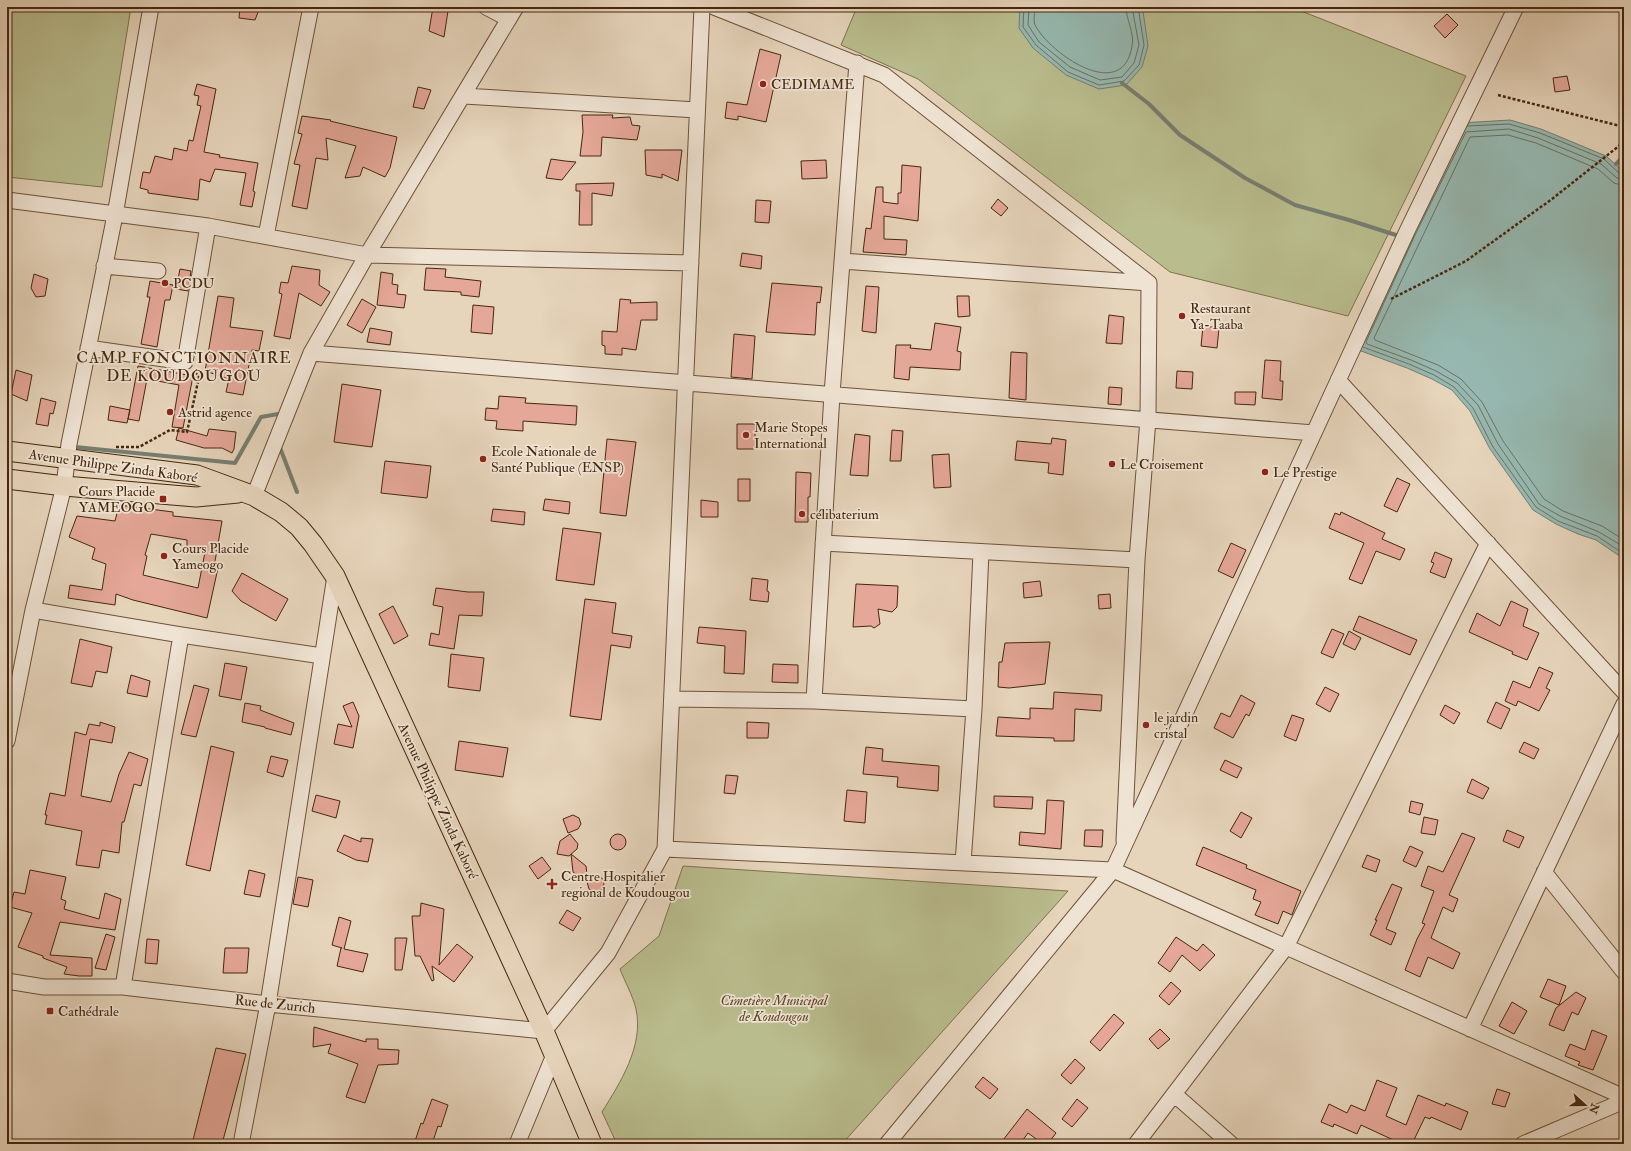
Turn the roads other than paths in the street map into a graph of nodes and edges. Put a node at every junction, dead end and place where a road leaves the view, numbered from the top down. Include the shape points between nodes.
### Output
1 (151, 7) edge
2 (311, 7) edge
3 (486, 7) edge
4 (702, 7) edge
5 (714, 7) edge
6 (1516, 7) edge
7 (513, 13) edge
8 (857, 63) junction
9 (464, 96) junction
10 (697, 110) junction
11 (7, 200) edge
12 (115, 215) junction
13 (208, 226) junction
14 (266, 236) junction
15 (367, 254) junction
16 (842, 262) junction
17 (690, 263) junction
18 (104, 266) junction
19 (158, 271) dead end
20 (1149, 283) junction
21 (88, 348) junction
22 (311, 353) junction
23 (1338, 380) junction
24 (685, 382) junction
25 (832, 394) junction
26 (1148, 419) junction
27 (1314, 432) junction
28 (7, 451) edge
29 (68, 460) junction
30 (7, 479) edge
31 (64, 486) junction
32 (248, 494) junction
33 (823, 543) junction
34 (1488, 543) junction
35 (981, 552) junction
36 (1137, 560) junction
37 (335, 576) junction
38 (33, 610) junction
39 (181, 635) junction
40 (322, 656) junction
41 (1624, 692) edge
42 (672, 699) junction
43 (814, 700) junction
44 (1624, 704) edge
45 (974, 709) junction
46 (7, 741) edge
47 (1124, 848) junction
48 (665, 850) junction
49 (963, 863) junction
50 (1113, 870) junction
51 (1544, 872) junction
52 (1286, 947) junction
53 (1624, 972) edge
54 (7, 981) edge
55 (123, 987) junction
56 (268, 1004) junction
57 (1470, 1029) junction
58 (544, 1032) junction
59 (554, 1055) junction
60 (1174, 1094) junction
61 (1624, 1097) edge
62 (1624, 1100) edge
63 (241, 1144) edge
64 (517, 1144) edge
65 (592, 1144) edge
66 (887, 1144) edge
67 (1136, 1144) edge
68 (1231, 1144) edge
69 (1523, 1144) edge

1 - 12 street
2 - 14 street
3 - 7 street
4 - 10 street
5 - 8 street
6 - 23 street
7 - 9 street
8 - 16 street
8 - 20 street via 884,75
9 - 10 street
9 - 15 street
10 - 17 street
11 - 12 street
12 - 13 street
12 - 18 street
13 - 14 street
13 - 21 street via 185,362
14 - 15 street
15 - 17 street
15 - 22 street
16 - 20 street
16 - 25 street
17 - 24 street
18 - 19 street
18 - 21 street
20 - 26 street
21 - 29 street
22 - 24 street
22 - 32 street
23 - 27 street
23 - 34 street
24 - 25 street
24 - 42 street
25 - 26 street
25 - 33 street
26 - 27 street
26 - 36 street
27 - 47 street
28 - 29 main road, Avenue Philippe Zinda Kaboré
29 - 31 street
29 - 32 main road, Avenue Philippe Zinda Kaboré via 197,475
30 - 31 main road, Avenue Philippe Zinda Kaboré
31 - 32 main road, Avenue Philippe Zinda Kaboré via 196,497
31 - 38 street
32 - 37 main road, Avenue Philippe Zinda Kaboré via 281,512 299,527
33 - 35 street
33 - 43 street
34 - 41 street
34 - 52 street
35 - 36 street
35 - 45 street
36 - 47 street
37 - 40 street
37 - 58 main road, Avenue Philippe Zinda Kaboré
38 - 39 street
38 - 46 street
39 - 40 street
39 - 55 street
40 - 56 street
42 - 43 street
42 - 48 street
43 - 45 street
44 - 51 street
45 - 49 street
47 - 50 street
48 - 49 street
48 - 58 street via 608,953
49 - 50 street
50 - 52 street
50 - 66 street
51 - 53 street
51 - 57 street
52 - 57 street
52 - 60 street
54 - 55 street, Rue de Zurich via 44,987
55 - 56 street, Rue de Zurich
56 - 58 street, Rue de Zurich
56 - 63 street
57 - 61 street
58 - 59 main road, Avenue Philippe Zinda Kaboré
59 - 64 street
59 - 65 main road, Avenue Philippe Zinda Kaboré
60 - 67 street
60 - 68 street
62 - 69 street

